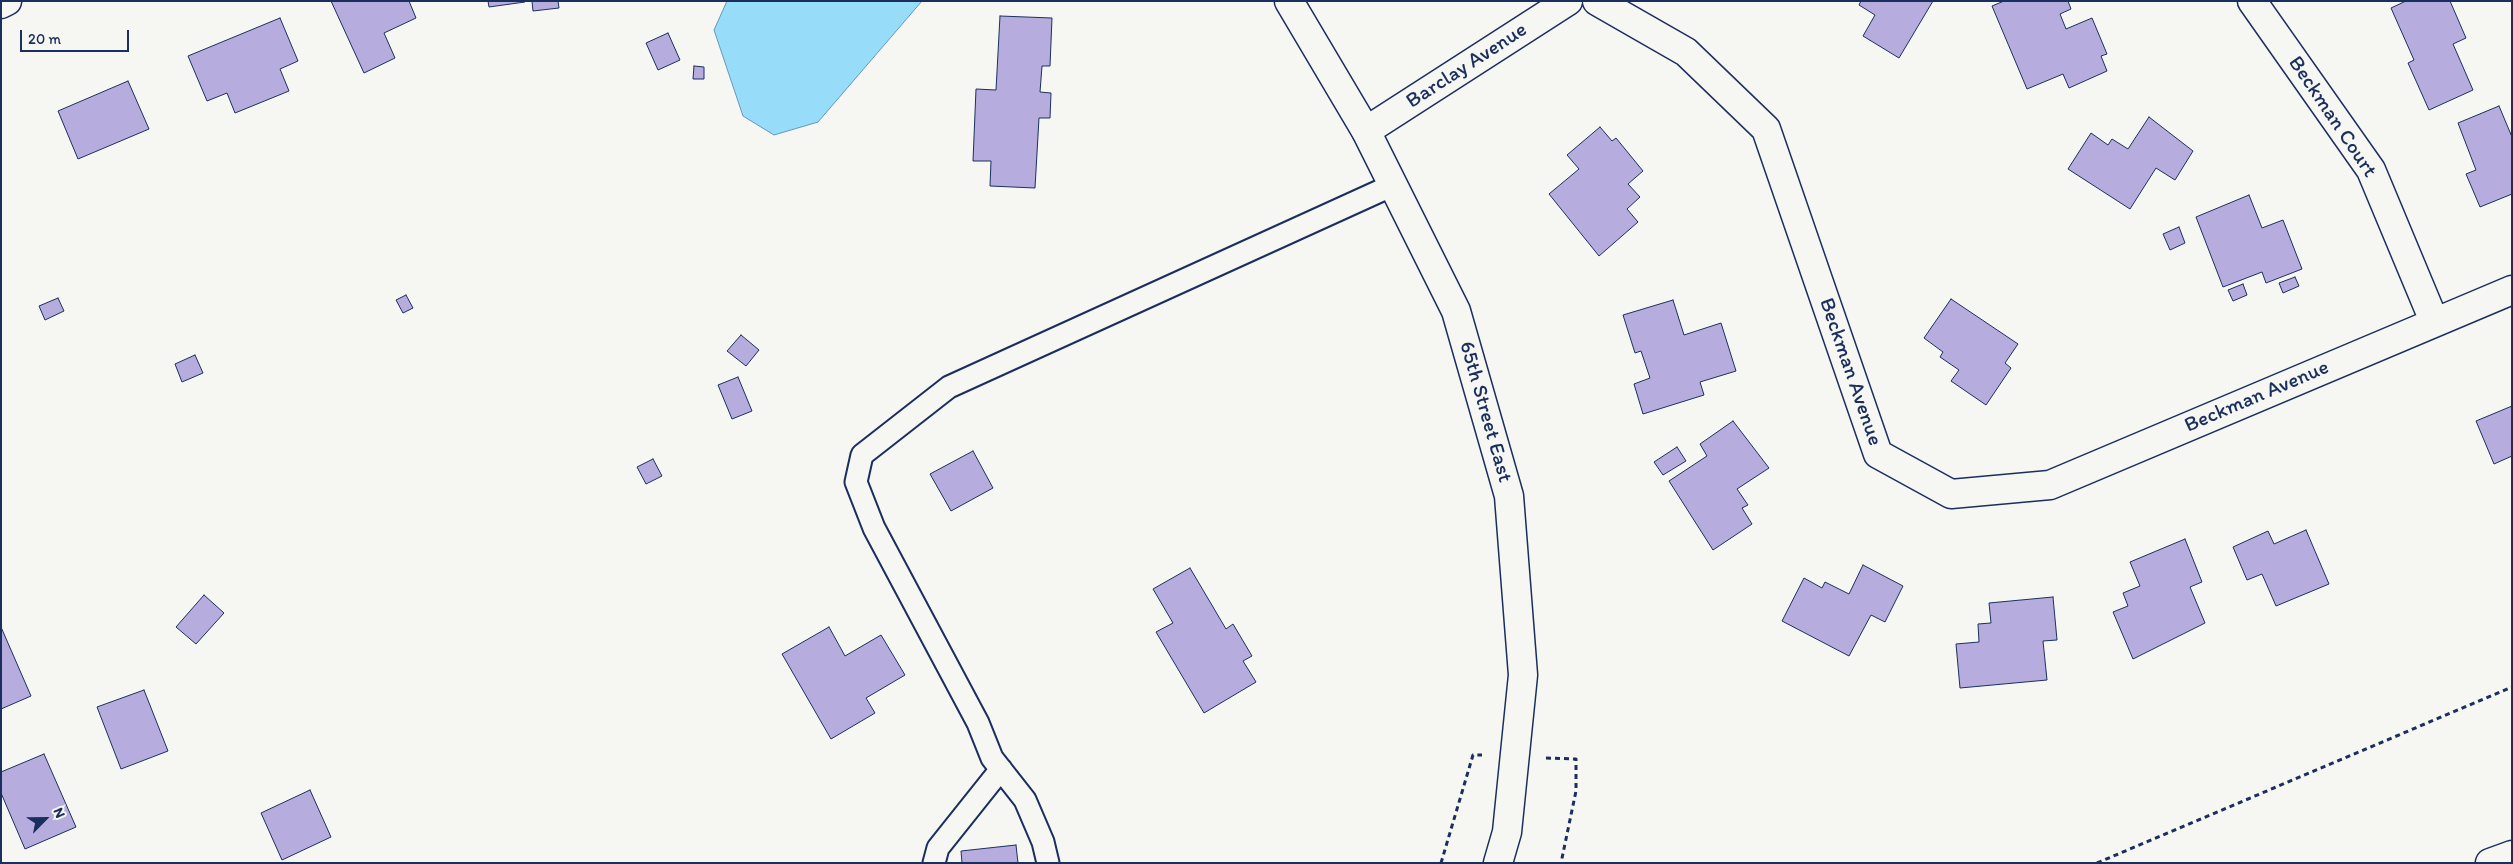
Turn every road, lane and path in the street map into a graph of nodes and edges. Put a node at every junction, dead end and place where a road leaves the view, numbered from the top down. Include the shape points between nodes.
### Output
1 (7, 1) edge
2 (1289, 1) edge
3 (1568, 1) edge
4 (1597, 1) edge
5 (2252, 1) edge
6 (1, 4) edge
7 (1366, 131) junction
8 (1393, 185) junction
9 (2512, 290) edge
10 (2434, 321) junction
11 (2512, 687) edge
12 (1001, 769) junction
13 (2512, 855) edge
14 (934, 863) edge
15 (1048, 863) edge
16 (1498, 863) edge
17 (2096, 863) edge
18 (2490, 863) edge

1 - 6 main road
2 - 7 main road, 65th Street East
3 - 7 main road, Barclay Avenue
4 - 10 main road, Beckman Avenue via 1686,52 1766,129 1878,454 1951,494 2050,485
5 - 10 main road, Beckman Court via 2371,170
7 - 8 main road, 65th Street East
8 - 12 lane via 949,387 862,455 856,482 874,528 978,723 992,758
8 - 16 main road, 65th Street East via 1456,312 1509,496 1523,675 1507,832
9 - 10 main road, Beckman Avenue
11 - 17 path
12 - 14 lane via 938,848
12 - 15 lane via 1026,800
13 - 18 main road

